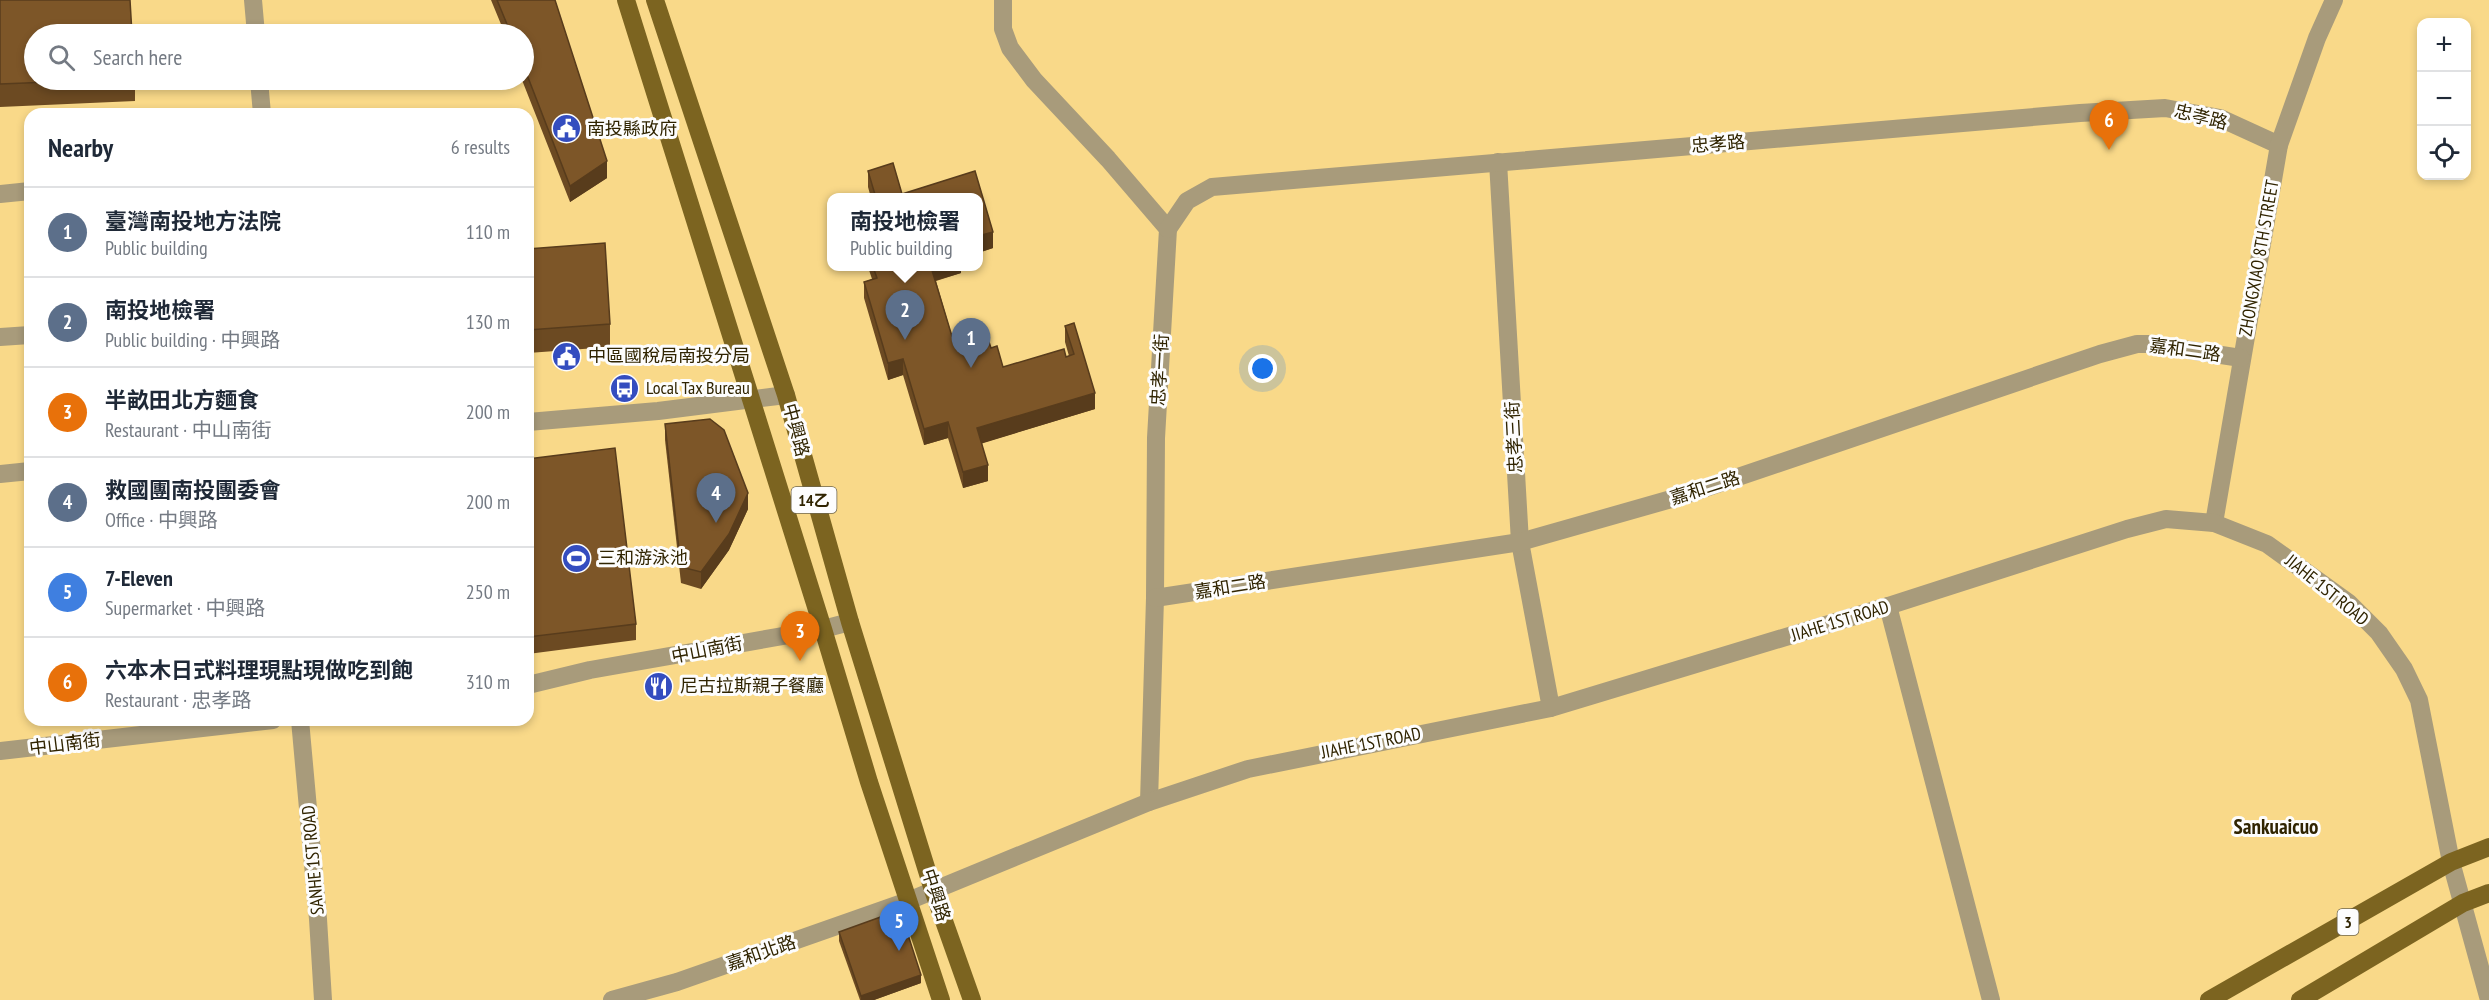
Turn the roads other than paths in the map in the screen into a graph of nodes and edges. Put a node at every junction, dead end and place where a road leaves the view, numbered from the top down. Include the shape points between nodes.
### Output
1 (253, 0) edge
2 (626, 0) edge
3 (655, 0) edge
4 (1004, 0) edge
5 (2334, 0) edge
6 (255, 24) edge
7 (260, 90) edge
8 (261, 108) edge
9 (2279, 145) junction
10 (1498, 162) junction
11 (24, 192) edge
12 (0, 194) edge
13 (1168, 229) junction
14 (24, 336) edge
15 (0, 338) edge
16 (2241, 358) junction
17 (786, 395) junction
18 (752, 400) junction
19 (534, 421) edge
20 (24, 472) edge
21 (0, 474) edge
22 (2214, 523) junction
23 (1520, 542) junction
24 (1155, 598) junction
25 (1888, 606) junction
26 (850, 622) junction
27 (823, 629) junction
28 (534, 684) edge
29 (1551, 708) junction
30 (220, 726) edge
31 (301, 726) edge
32 (0, 751) edge
33 (1149, 802) junction
34 (2489, 847) edge
35 (2451, 862) junction
36 (933, 890) junction
37 (2489, 893) edge
38 (908, 901) junction
39 (2463, 903) junction
40 (323, 1000) edge
41 (612, 1000) edge
42 (941, 1000) edge
43 (972, 1000) edge
44 (1991, 1000) edge
45 (2209, 1000) edge
46 (2300, 1000) edge
47 (2489, 1000) edge

1 - 6 street
2 - 18 main road, 中興路 / 14乙
3 - 17 main road, 中興路 / 14乙
4 - 13 street via 1004,29 1010,48
5 - 9 street, ZHONGXIAO 8TH STREET
7 - 8 street
9 - 10 street, 忠孝路 via 2220,118 2165,108
9 - 16 street, ZHONGXIAO 8TH STREET
10 - 13 street, 忠孝路 via 1212,187 1187,201
10 - 23 street, 忠孝三街
11 - 12 street
13 - 24 street, 忠孝一街 via 1156,438
14 - 15 street
16 - 22 street, ZHONGXIAO 8TH STREET
16 - 23 street, 嘉和二路 via 2137,344 1682,496
17 - 18 street
17 - 26 main road, 中興路 / 14乙
18 - 19 street
18 - 27 main road, 中興路 / 14乙
20 - 21 street
22 - 25 street, JIAHE 1ST ROAD via 2166,519
22 - 35 street, JIAHE 1ST ROAD via 2267,544 2349,603 2379,633 2420,700
23 - 24 street, 嘉和二路
23 - 29 street, 忠孝三街
24 - 33 street, 忠孝一街
25 - 29 street, JIAHE 1ST ROAD
25 - 44 street
26 - 27 street, 中山南街
26 - 36 main road, 中興路 / 14乙
27 - 28 street, 中山南街
27 - 38 main road, 中興路 / 14乙
29 - 33 street, JIAHE 1ST ROAD via 1248,769
30 - 32 street, 中山南街
31 - 40 street, SANHE 1ST ROAD
33 - 36 street, JIAHE 1ST ROAD
34 - 35 main road, 3
35 - 39 street, JIAHE 1ST ROAD
35 - 45 main road, 3
36 - 38 street, JIAHE 1ST ROAD
36 - 43 main road, 中興路 / 14乙
37 - 39 main road, 3
38 - 41 street, 嘉和北路 via 677,982
38 - 42 main road, 中興路 / 14乙
39 - 46 main road, 3
39 - 47 street, JIAHE 1ST ROAD

